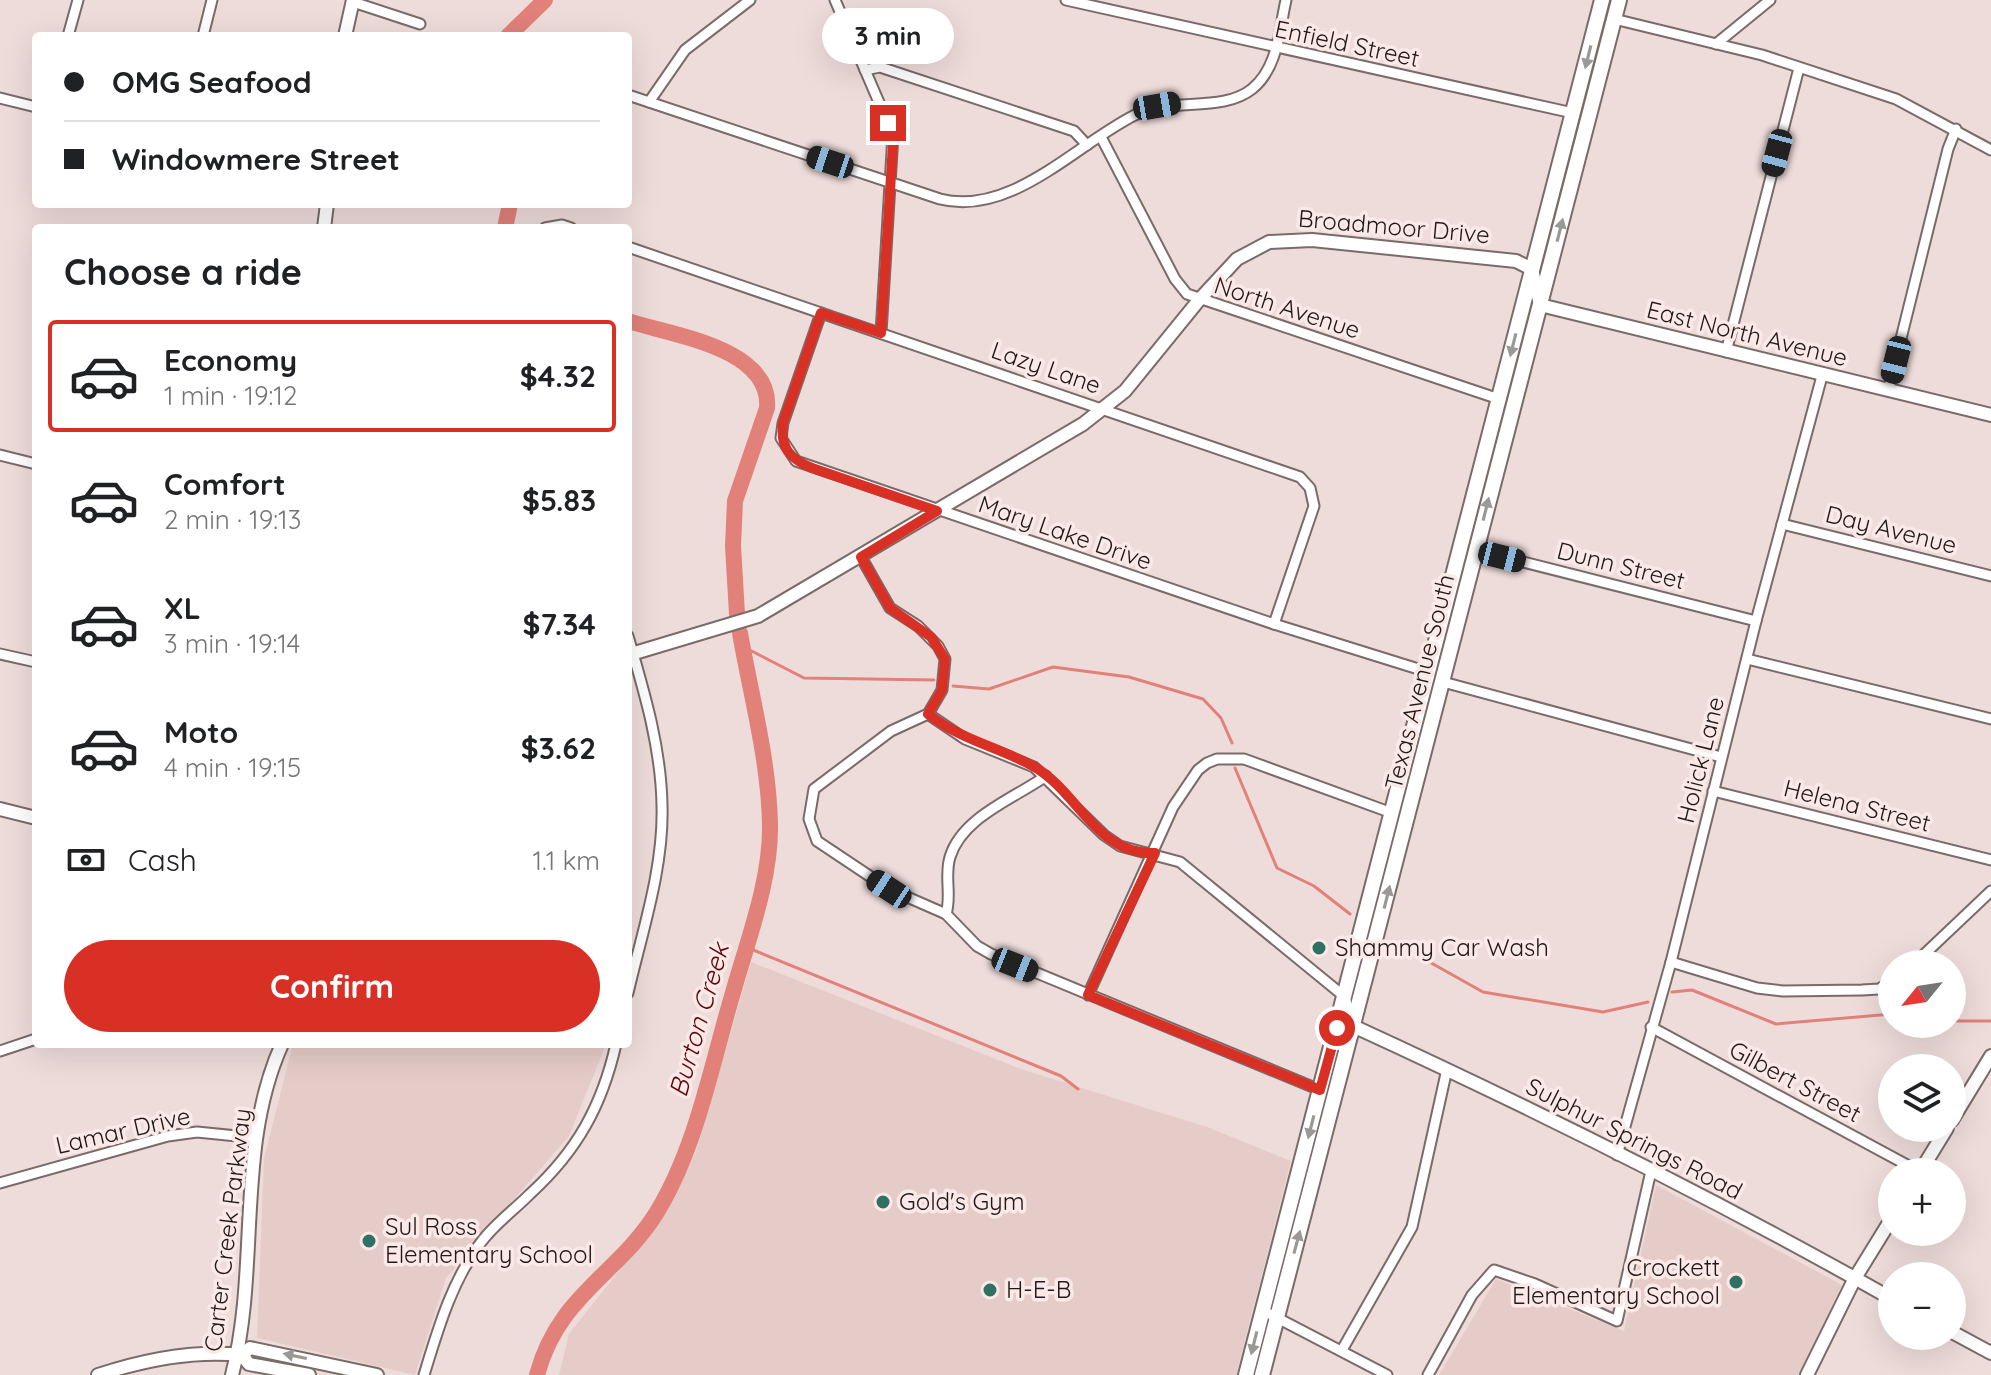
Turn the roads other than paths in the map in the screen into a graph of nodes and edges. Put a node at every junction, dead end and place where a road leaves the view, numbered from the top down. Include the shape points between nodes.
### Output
1 (78, 0) edge
2 (212, 0) edge
3 (750, 0) edge
4 (835, 0) edge
5 (1066, 0) edge
6 (1286, 0) edge
7 (1602, 0) edge
8 (1619, 0) edge
9 (1770, 0) edge
10 (353, 1) edge
11 (1614, 19) junction
12 (420, 24) dead end
13 (69, 32) edge
14 (204, 32) edge
15 (346, 32) edge
16 (1716, 44) junction
17 (1275, 49) junction
18 (1799, 68) junction
19 (865, 70) junction
20 (632, 96) edge
21 (0, 98) edge
22 (649, 102) junction
23 (32, 106) edge
24 (1573, 113) junction
25 (1956, 129) junction
26 (1101, 137) junction
27 (1087, 145) junction
28 (1991, 150) edge
29 (891, 183) junction
30 (632, 248) edge
31 (1532, 269) junction
32 (1199, 300) junction
33 (1540, 305) junction
34 (821, 313) junction
35 (881, 333) junction
36 (1726, 352) junction
37 (1822, 376) junction
38 (1888, 391) junction
39 (1499, 399) junction
40 (1105, 409) junction
41 (1991, 415) edge
42 (0, 455) edge
43 (32, 463) edge
44 (937, 511) junction
45 (1782, 524) junction
46 (1476, 550) junction
47 (861, 557) junction
48 (1456, 568) junction
49 (1991, 576) edge
50 (1756, 621) junction
51 (1274, 624) junction
52 (0, 654) edge
53 (632, 654) edge
54 (632, 657) edge
55 (1747, 659) junction
56 (32, 661) edge
57 (1428, 672) junction
58 (1443, 682) junction
59 (928, 714) junction
60 (1991, 719) edge
61 (1721, 757) junction
62 (1046, 776) junction
63 (1713, 791) junction
64 (0, 809) edge
65 (1392, 813) junction
66 (32, 817) edge
67 (1155, 853) junction
68 (1991, 860) edge
69 (1991, 891) edge
70 (946, 914) junction
71 (1929, 950) edge
72 (1671, 962) junction
73 (632, 976) edge
74 (1878, 989) edge
75 (1088, 995) junction
76 (1345, 997) junction
77 (1353, 1026) junction
78 (1651, 1027) junction
79 (32, 1040) edge
80 (281, 1048) edge
81 (615, 1048) edge
82 (0, 1051) edge
83 (1991, 1056) edge
84 (1447, 1069) junction
85 (1320, 1090) junction
86 (1966, 1097) edge
87 (257, 1138) junction
88 (1617, 1155) junction
89 (1894, 1158) edge
90 (1651, 1171) junction
91 (0, 1183) edge
92 (1878, 1241) edge
93 (1855, 1278) junction
94 (1878, 1291) edge
95 (1262, 1310) junction
96 (1278, 1318) junction
97 (1966, 1340) edge
98 (1342, 1350) junction
99 (1991, 1353) edge
100 (240, 1355) junction
101 (98, 1375) edge
102 (232, 1375) edge
103 (309, 1375) edge
104 (377, 1375) edge
105 (424, 1375) edge
106 (1246, 1375) edge
107 (1262, 1375) edge
108 (1387, 1375) edge
109 (1428, 1375) edge
110 (1807, 1375) edge

1 - 13 street
2 - 14 street
3 - 22 street via 685,50
4 - 19 street
5 - 17 street, Enfield Street
6 - 17 street
7 -> 24 main road, Texas Avenue South
8 - 11 main road, Texas Avenue South
9 - 16 street
10 - 12 street
10 - 15 street
11 - 16 street
33 -> 11 main road, Texas Avenue South
16 - 18 street
17 - 24 street, Enfield Street
17 - 26 street via 1262,79 1249,91 1220,102 1157,106
18 - 25 street via 1896,99
18 - 36 street
19 - 27 street via 880,67 1074,131
19 - 29 street via 893,135
20 - 22 street
21 - 23 street
22 - 29 street
24 - 31 main road, Texas Avenue South
25 - 28 street
25 - 38 street
26 - 27 street
26 - 32 street, North Avenue via 1175,279
27 - 29 street via 984,203 955,202
29 - 35 street
30 - 34 street, Lazy Lane
31 - 32 street, Broadmoor Drive via 1516,261 1465,254 1289,239 1261,245 1237,259
31 - 33 street
31 -> 39 main road, Texas Avenue South
32 - 39 street, North Avenue
32 - 40 street, Broadmoor Drive
33 - 36 street, East North Avenue
46 -> 33 main road, Texas Avenue South
34 - 35 street, Lazy Lane
34 - 44 street, Mary Lake Drive via 783,423 786,451 812,468
35 - 40 street, Lazy Lane
36 - 37 street, East North Avenue
37 - 38 street, East North Avenue
37 - 45 street, Holick Lane
38 - 41 street, East North Avenue
39 - 48 main road, Texas Avenue South
40 - 44 street, Broadmoor Drive
40 - 51 street, Lazy Lane via 1286,469 1306,482 1314,506
42 - 43 street
44 - 47 street, Broadmoor Drive
44 - 51 street, Mary Lake Drive
45 - 49 street, Day Avenue
45 - 50 street, Holick Lane
46 - 50 street, Dunn Street
46 - 58 main road, Texas Avenue South
47 - 53 street, Broadmoor Drive via 758,616
47 - 59 street via 890,608 931,637 945,659 942,690
48 - 57 main road, Texas Avenue South
48 - 58 main road via 1460,579 1437,671
50 - 55 street, Holick Lane
51 - 57 street, Mary Lake Drive
52 - 56 street
54 - 73 street via 655,733 662,804 658,864
55 - 60 street
55 - 61 street, Holick Lane
57 - 65 main road, Texas Avenue South
58 - 61 street
77 -> 58 main road, Texas Avenue South
59 - 62 street via 965,739
59 - 70 street via 891,731 820,782 809,819 817,841 828,850 889,889
61 - 63 street, Holick Lane
62 - 67 street via 1104,835 1138,854
62 - 70 street via 991,810 957,843 949,858
63 - 68 street, Helena Street
63 - 72 street, Holick Lane
64 - 66 street
65 - 67 street via 1244,759 1217,759 1198,770 1185,787
65 - 76 main road, Texas Avenue South
67 - 75 street
67 - 76 street via 1180,862
69 - 71 street
70 - 75 street via 991,954
72 - 74 street via 1757,988
72 - 78 street, Holick Lane
75 - 85 street
76 - 77 street
76 - 85 main road, Texas Avenue South
77 - 84 street, Sulphur Springs Road
96 -> 77 main road, Texas Avenue South
78 - 88 street, Holick Lane
78 - 89 street, Gilbert Street
79 - 82 street
80 - 87 street, Carter Creek Parkway
81 - 105 street via 606,1085 580,1141 497,1224 469,1260
83 - 86 street
84 - 88 street, Sulphur Springs Road
84 - 98 street via 1412,1227
85 -> 95 main road, Texas Avenue South
87 - 91 street, Lamar Drive via 197,1132 168,1136
87 - 100 street, Carter Creek Parkway
88 - 90 street, Sulphur Springs Road
90 - 93 street, Sulphur Springs Road
90 - 109 street via 1617,1321 1494,1270 1480,1282
92 - 93 street
93 - 94 street, Sulphur Springs Road
93 - 110 street
95 - 96 street
95 -> 106 main road, Texas Avenue South
96 - 98 street
96 - 107 main road, Texas Avenue South
97 - 99 street
98 - 108 street
100 - 101 street via 143,1362
100 - 102 street, Carter Creek Parkway
100 - 103 street via 249,1364
104 -> 100 street via 250,1348

